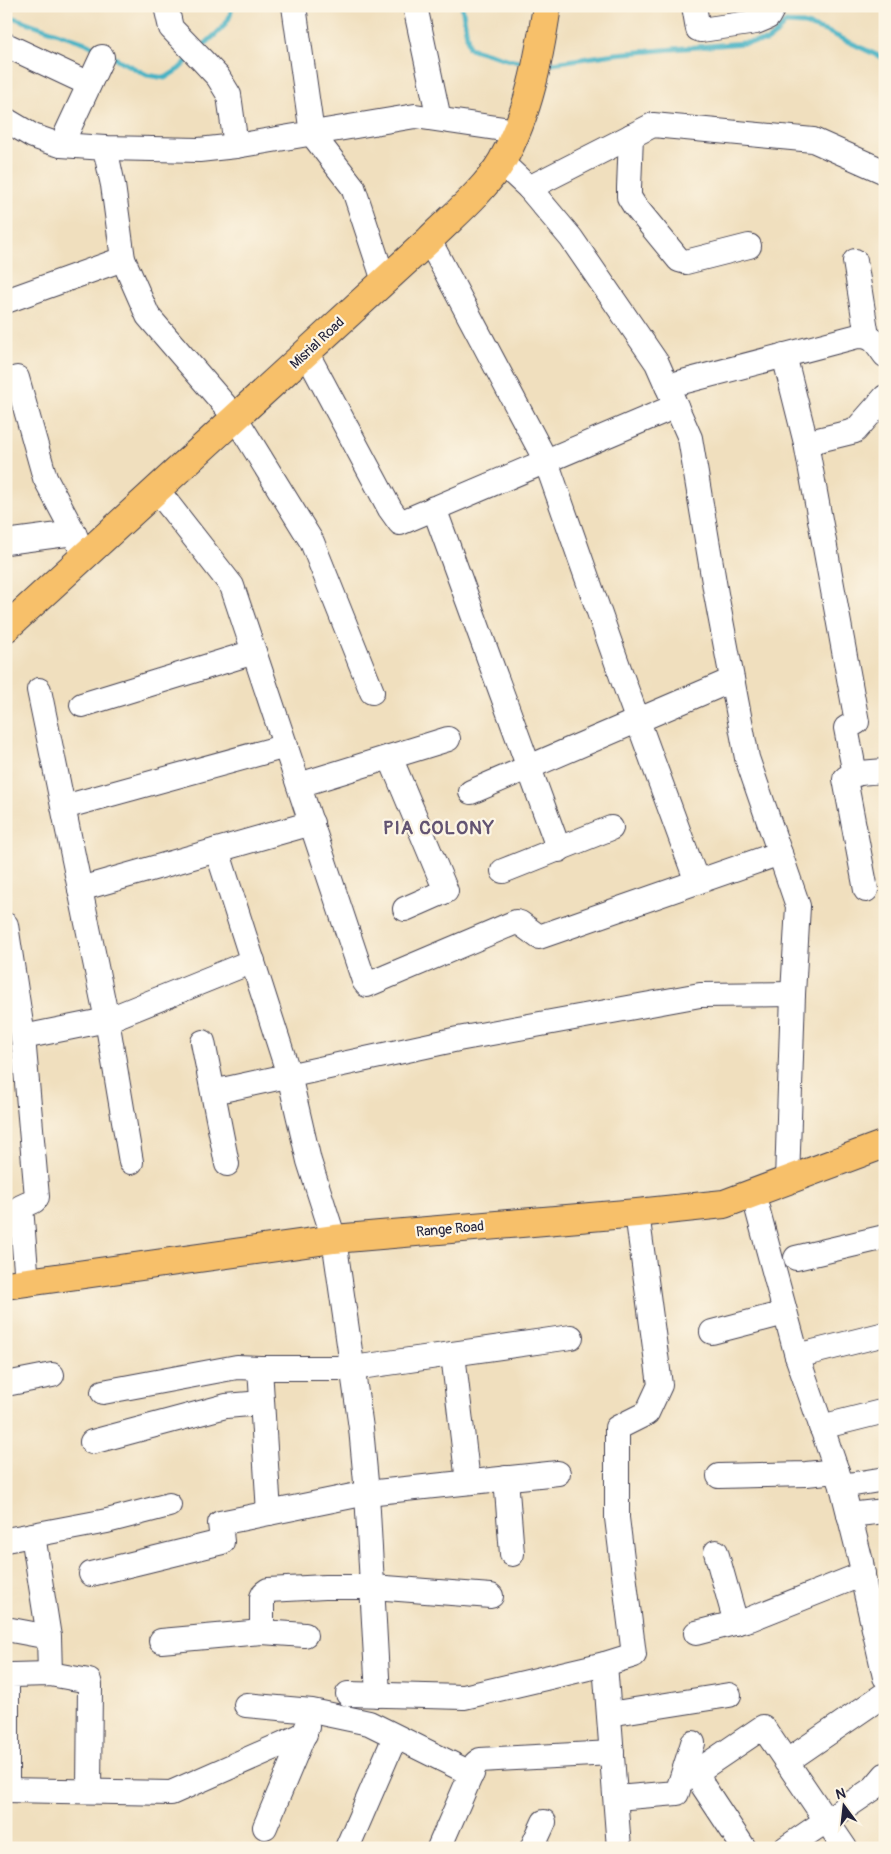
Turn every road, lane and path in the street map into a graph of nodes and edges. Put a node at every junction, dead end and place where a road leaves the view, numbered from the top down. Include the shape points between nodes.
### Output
1 (166, 6) edge
2 (294, 6) edge
3 (415, 6) edge
4 (547, 6) edge
5 (753, 6) edge
6 (774, 6) edge
7 (695, 12) edge
8 (6, 45) edge
9 (102, 57) dead end
10 (89, 84) junction
11 (439, 119) junction
12 (8, 125) edge
13 (516, 131) junction
14 (312, 134) junction
15 (631, 136) junction
16 (61, 145) junction
17 (236, 146) junction
18 (105, 148) junction
19 (501, 162) junction
20 (885, 172) edge
21 (529, 188) junction
22 (429, 240) junction
23 (749, 246) dead end
24 (123, 259) junction
25 (855, 260) dead end
26 (384, 281) junction
27 (6, 301) edge
28 (867, 336) junction
29 (306, 352) junction
30 (885, 354) edge
31 (784, 355) junction
32 (17, 378) dead end
33 (671, 396) junction
34 (885, 397) edge
35 (235, 417) junction
36 (806, 443) junction
37 (546, 461) junction
38 (157, 490) junction
39 (434, 508) junction
40 (6, 542) edge
41 (79, 545) junction
42 (6, 628) edge
43 (254, 652) junction
44 (732, 680) junction
45 (39, 690) dead end
46 (372, 692) dead end
47 (82, 705) dead end
48 (637, 720) junction
49 (448, 739) dead end
50 (286, 746) junction
51 (390, 757) junction
52 (528, 767) junction
53 (885, 771) edge
54 (857, 774) junction
55 (299, 785) junction
56 (471, 792) dead end
57 (64, 807) junction
58 (312, 823) junction
59 (611, 828) dead end
60 (217, 850) junction
61 (559, 850) junction
62 (780, 853) junction
63 (503, 871) dead end
64 (697, 882) junction
65 (80, 889) junction
66 (866, 890) dead end
67 (405, 909) dead end
68 (6, 925) edge
69 (253, 961) junction
70 (793, 994) junction
71 (107, 1020) junction
72 (23, 1037) junction
73 (203, 1042) dead end
74 (289, 1075) junction
75 (212, 1092) junction
76 (884, 1149) edge
77 (131, 1162) dead end
78 (227, 1164) dead end
79 (787, 1181) junction
80 (753, 1193) junction
81 (637, 1213) junction
82 (885, 1236) edge
83 (334, 1239) junction
84 (796, 1258) dead end
85 (16, 1284) edge
86 (785, 1314) junction
87 (712, 1332) dead end
88 (885, 1334) edge
89 (571, 1337) dead end
90 (453, 1354) junction
91 (797, 1356) junction
92 (260, 1368) junction
93 (353, 1368) junction
94 (52, 1375) dead end
95 (6, 1384) edge
96 (103, 1392) dead end
97 (262, 1402) junction
98 (885, 1411) edge
99 (821, 1427) junction
100 (92, 1442) dead end
101 (558, 1473) dead end
102 (719, 1476) dead end
103 (506, 1478) junction
104 (839, 1479) junction
105 (885, 1479) edge
106 (468, 1482) junction
107 (368, 1493) junction
108 (169, 1504) dead end
109 (885, 1511) edge
110 (269, 1513) junction
111 (849, 1515) junction
112 (33, 1535) junction
113 (6, 1540) edge
114 (716, 1552) dead end
115 (512, 1554) dead end
116 (91, 1574) dead end
117 (871, 1583) edge
118 (373, 1587) junction
119 (491, 1596) dead end
120 (736, 1623) junction
121 (6, 1629) edge
122 (262, 1632) junction
123 (696, 1633) dead end
124 (305, 1635) dead end
125 (49, 1637) junction
126 (161, 1641) dead end
127 (605, 1664) junction
128 (50, 1674) junction
129 (885, 1677) edge
130 (348, 1694) dead end
131 (885, 1694) edge
132 (378, 1695) junction
133 (729, 1695) dead end
134 (246, 1705) dead end
135 (312, 1711) junction
136 (609, 1714) junction
137 (305, 1734) junction
138 (395, 1737) junction
139 (693, 1743) dead end
140 (612, 1753) junction
141 (786, 1762) junction
142 (472, 1774) junction
143 (885, 1775) edge
144 (7, 1790) edge
145 (89, 1791) junction
146 (616, 1798) junction
147 (827, 1821) junction
148 (544, 1822) dead end
149 (265, 1827) dead end
150 (347, 1848) edge
151 (438, 1848) edge
152 (532, 1848) edge
153 (619, 1848) edge
154 (744, 1848) edge
155 (786, 1848) edge
156 (845, 1848) edge

1 - 17 street via 171,28 218,77 229,94
2 - 14 street
3 - 11 street
4 - 13 main road, Misrial Road via 528,98
5 - 7 street
6 - 7 street via 768,17 756,22 699,30
8 - 10 street
9 - 10 street
10 - 16 street
11 - 13 street
11 - 14 street via 415,116
12 - 16 street
13 - 19 main road, Misrial Road
14 - 17 street
14 - 26 street via 353,187
15 - 20 street via 653,125 813,140
15 - 21 street
15 - 23 street via 629,197 679,260 686,262
16 - 18 street
17 - 18 street via 199,150
18 - 24 street
19 - 21 street
19 - 22 main road, Misrial Road via 476,193
21 - 33 street via 571,238 657,363
22 - 26 main road, Misrial Road
22 - 37 street
24 - 27 street
24 - 35 street via 148,316
25 - 28 street
26 - 29 main road, Misrial Road
28 - 30 street
28 - 31 street
29 - 35 main road, Misrial Road
29 - 39 street via 400,523
31 - 33 street
31 - 36 street
32 - 41 street via 45,478
33 - 37 street
33 - 44 street via 690,438
34 - 36 street via 855,430
35 - 38 main road, Misrial Road
35 - 46 street via 312,542
36 - 54 street via 857,722 846,728
37 - 39 street
37 - 48 street
38 - 41 main road, Misrial Road
38 - 43 street via 232,586
39 - 52 street
40 - 41 street
41 - 42 main road, Misrial Road
43 - 47 street
43 - 50 street
44 - 48 street
44 - 62 street via 747,758
45 - 57 street
48 - 52 street
48 - 64 street
49 - 51 street
50 - 55 street
50 - 57 street
51 - 55 street
51 - 67 street via 446,890
52 - 56 street
52 - 61 street
53 - 54 street
54 - 66 street via 848,776 845,784
55 - 58 street
57 - 65 street
58 - 60 street
58 - 64 street via 367,985 516,922 539,937
59 - 61 street
60 - 65 street
60 - 69 street
61 - 63 street
62 - 64 street
62 - 70 street via 798,906
65 - 71 street
68 - 72 street
69 - 71 street
69 - 74 street
70 - 74 street via 700,995 458,1039
70 - 79 street
71 - 72 street
71 - 77 street
72 - 85 street via 37,1197 21,1207
73 - 75 street
74 - 75 street
74 - 83 street via 309,1161
75 - 78 street
76 - 79 main road, Range Road
79 - 80 main road, Range Road
80 - 81 main road, Range Road via 724,1204
80 - 86 street
81 - 83 main road, Range Road
81 - 127 street via 660,1385 647,1413 617,1428 617,1518 634,1655
82 - 84 street
83 - 85 main road, Range Road
83 - 93 street
86 - 87 street
86 - 91 street
88 - 91 street
89 - 90 street
90 - 93 street
90 - 106 street
91 - 99 street
92 - 93 street
92 - 96 street via 237,1367
92 - 97 street
93 - 107 street
94 - 95 street
97 - 100 street via 226,1406
97 - 110 street
98 - 99 street
99 - 104 street
101 - 103 street
102 - 104 street via 806,1474
103 - 106 street
103 - 115 street
104 - 105 street
104 - 111 street
106 - 107 street
107 - 110 street
107 - 118 street
108 - 112 street via 107,1521
109 - 111 street
110 - 116 street via 220,1523 222,1542
111 - 117 street
112 - 113 street
112 - 125 street
114 - 120 street
117 - 120 street
117 - 129 street
118 - 119 street
118 - 122 street via 268,1590 262,1597
118 - 132 street
120 - 123 street
121 - 125 street
122 - 124 street
122 - 126 street
125 - 128 street
127 - 132 street via 464,1697
127 - 136 street
128 - 144 street via 11,1675 8,1679
128 - 145 street via 89,1681
130 - 132 street
131 - 141 street
133 - 136 street
134 - 135 street
135 - 137 street
135 - 138 street via 369,1722
136 - 140 street
137 - 145 street via 171,1793
137 - 149 street
138 - 142 street
138 - 150 street
139 - 146 street via 677,1793
140 - 142 street via 480,1760
140 - 146 street
141 - 147 street
141 - 154 street via 763,1727 698,1771 703,1786
142 - 151 street
143 - 147 street via 874,1788
144 - 145 street
146 - 153 street
147 - 155 street
147 - 156 street
148 - 152 street

